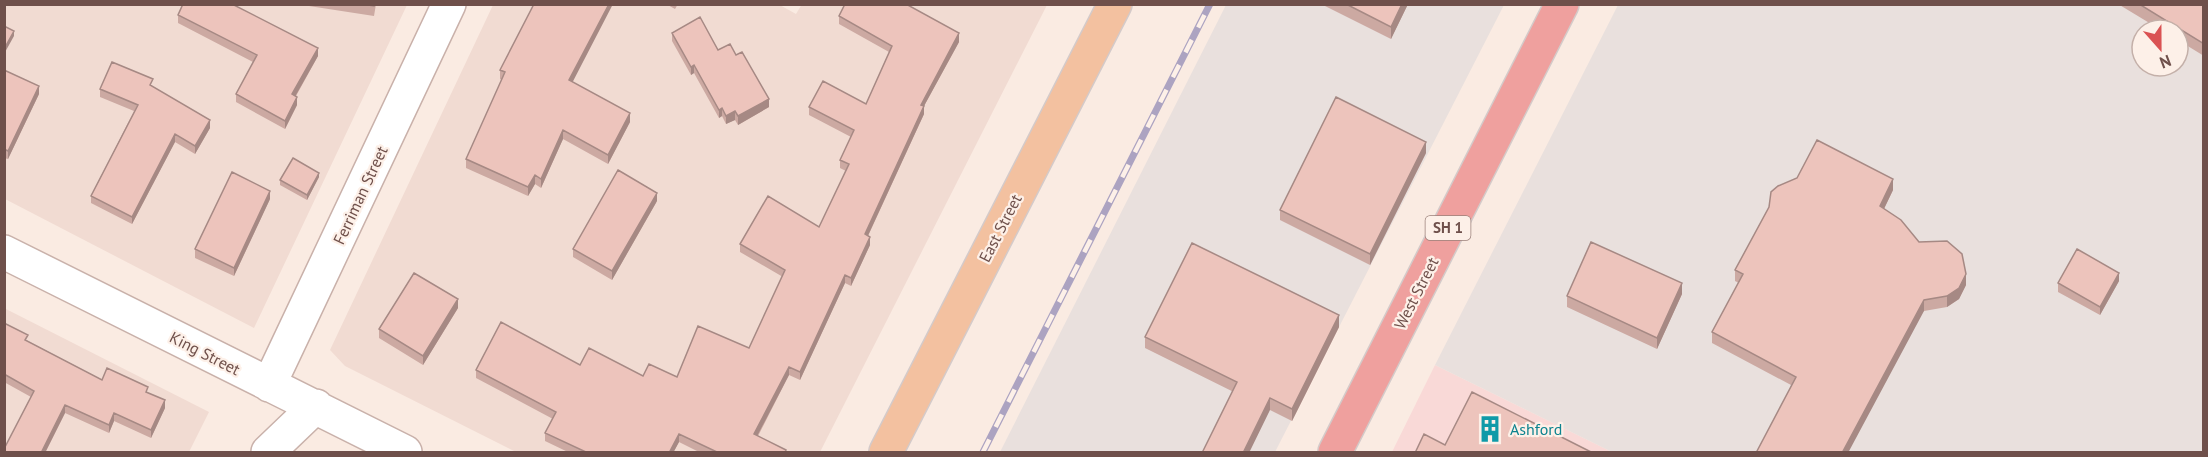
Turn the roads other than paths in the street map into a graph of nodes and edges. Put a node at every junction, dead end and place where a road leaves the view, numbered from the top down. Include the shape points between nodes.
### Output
1 (449, 4) edge
2 (1115, 4) edge
3 (1562, 4) edge
4 (4, 252) edge
5 (269, 386) junction
6 (316, 406) junction
7 (268, 453) edge
8 (405, 453) edge
9 (886, 453) edge
10 (1335, 453) edge

1 - 5 street, Ferriman Street
2 - 9 main road, East Street
3 - 10 highway, West Street / SH 1
4 - 5 street, King Street
5 - 6 street, King Street
6 - 7 street
6 - 8 street, King Street

